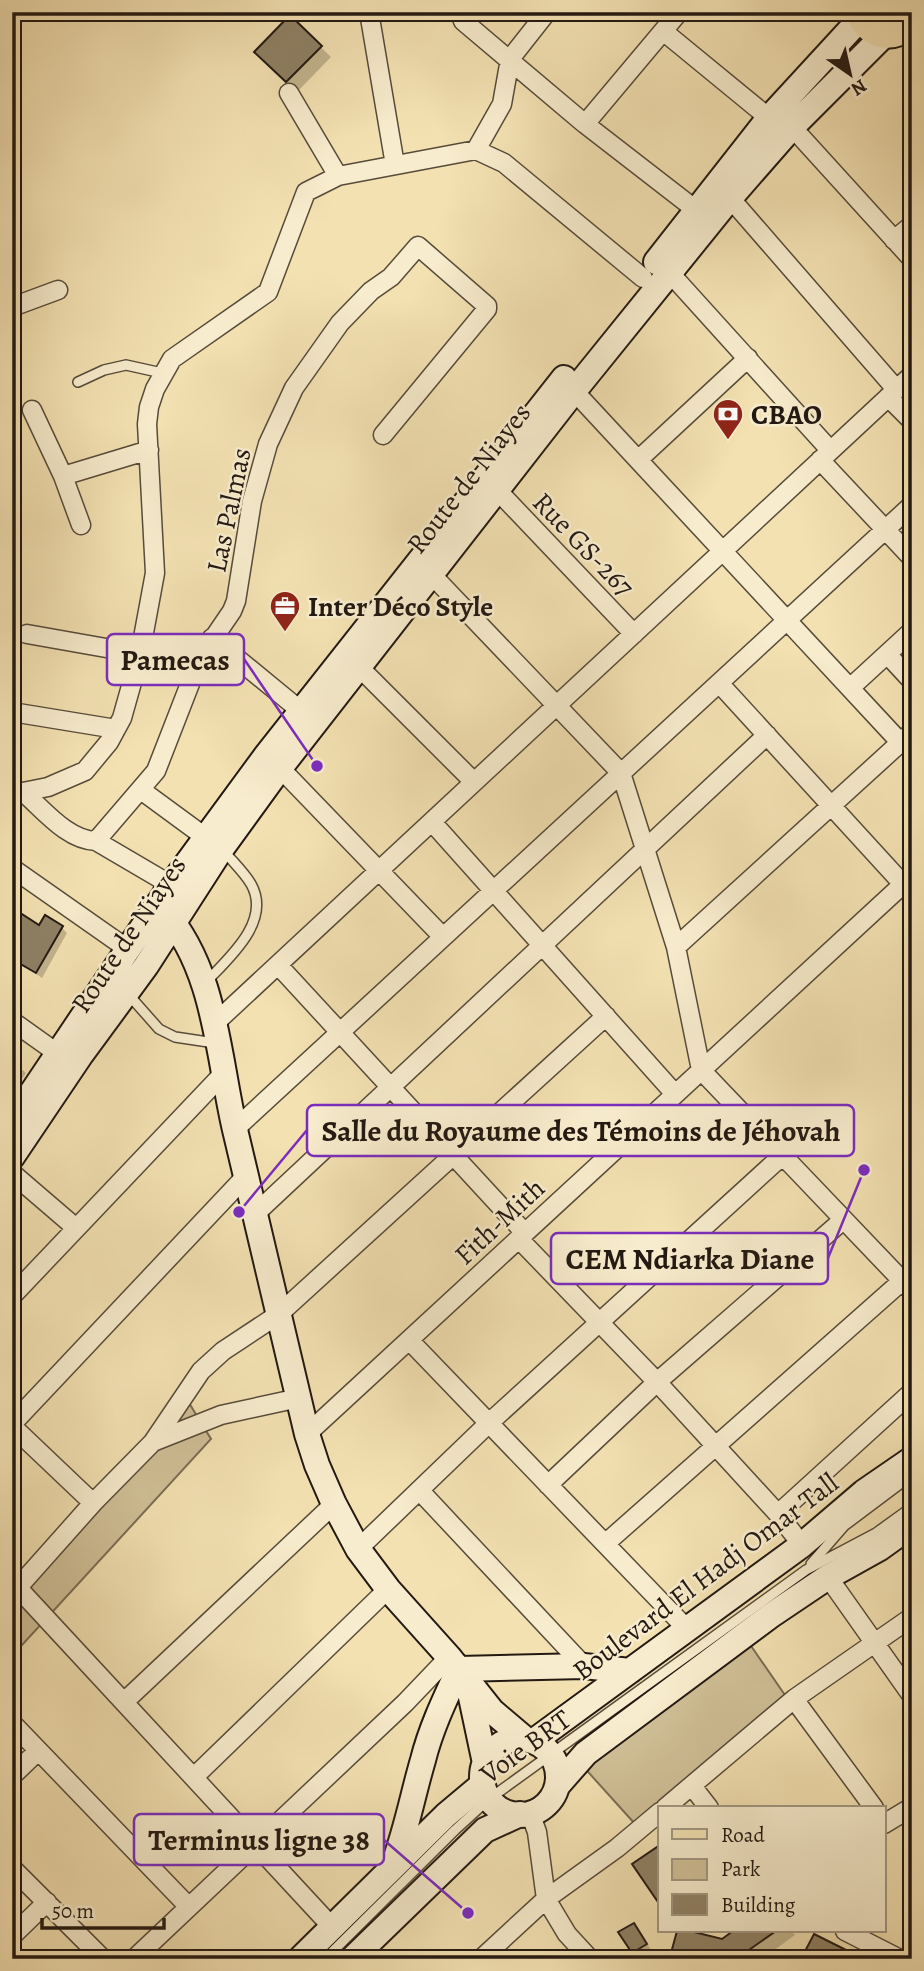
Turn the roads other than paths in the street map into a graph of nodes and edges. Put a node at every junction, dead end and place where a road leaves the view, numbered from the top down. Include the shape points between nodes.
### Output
1 (369, 12) edge
2 (460, 12) edge
3 (547, 12) edge
4 (679, 12) edge
5 (860, 15) edge
6 (663, 31) junction
7 (902, 34) edge
8 (510, 59) junction
9 (289, 93) dead end
10 (780, 123) junction
11 (585, 124) junction
12 (476, 150) junction
13 (396, 164) junction
14 (338, 176) junction
15 (730, 198) junction
16 (696, 211) junction
17 (912, 225) edge
18 (894, 240) junction
19 (912, 259) edge
20 (669, 272) junction
21 (643, 278) junction
22 (58, 290) dead end
23 (12, 306) edge
24 (748, 358) junction
25 (162, 373) junction
26 (912, 374) edge
27 (78, 382) dead end
28 (575, 391) junction
29 (892, 393) junction
30 (33, 410) dead end
31 (912, 421) edge
32 (383, 435) dead end
33 (149, 450) junction
34 (825, 455) junction
35 (638, 460) junction
36 (63, 476) junction
37 (497, 490) junction
38 (912, 505) edge
39 (81, 525) dead end
40 (885, 529) junction
41 (722, 551) junction
42 (912, 558) edge
43 (431, 574) junction
44 (787, 620) junction
45 (912, 631) edge
46 (27, 634) dead end
47 (634, 634) junction
48 (212, 638) junction
49 (140, 654) junction
50 (887, 654) junction
51 (360, 668) junction
52 (912, 681) edge
53 (719, 683) junction
54 (850, 688) junction
55 (555, 707) junction
56 (301, 711) junction
57 (12, 712) edge
58 (116, 729) junction
59 (767, 735) junction
60 (906, 737) edge
61 (280, 768) junction
62 (621, 773) junction
63 (474, 782) junction
64 (141, 790) junction
65 (18, 791) edge
66 (831, 806) junction
67 (432, 822) junction
68 (96, 841) junction
69 (213, 843) junction
70 (645, 851) junction
71 (12, 868) edge
72 (380, 870) junction
73 (909, 884) edge
74 (493, 891) junction
75 (168, 904) junction
76 (443, 937) junction
77 (542, 945) junction
78 (676, 947) junction
79 (129, 950) junction
80 (278, 965) junction
81 (203, 985) junction
82 (127, 993) junction
83 (606, 1016) junction
84 (12, 1021) edge
85 (340, 1032) junction
86 (216, 1034) junction
87 (57, 1053) junction
88 (701, 1070) junction
89 (223, 1074) junction
90 (389, 1086) junction
91 (675, 1094) junction
92 (12, 1122) edge
93 (234, 1130) junction
94 (783, 1155) junction
95 (12, 1157) edge
96 (454, 1157) junction
97 (12, 1173) edge
98 (246, 1177) junction
99 (255, 1214) junction
100 (843, 1220) junction
101 (76, 1228) junction
102 (522, 1236) junction
103 (909, 1282) edge
104 (12, 1296) edge
105 (279, 1314) junction
106 (599, 1323) junction
107 (410, 1340) junction
108 (657, 1382) junction
109 (912, 1392) edge
110 (299, 1398) junction
111 (489, 1423) junction
112 (12, 1425) edge
113 (307, 1434) junction
114 (153, 1442) junction
115 (716, 1446) junction
116 (912, 1459) edge
117 (912, 1475) edge
118 (548, 1485) junction
119 (420, 1491) junction
120 (93, 1503) junction
121 (334, 1504) junction
122 (912, 1507) edge
123 (778, 1514) junction
124 (912, 1525) edge
125 (606, 1543) junction
126 (802, 1545) junction
127 (358, 1549) junction
128 (817, 1573) junction
129 (388, 1589) junction
130 (15, 1591) edge
131 (912, 1617) edge
132 (687, 1629) junction
133 (875, 1643) junction
134 (584, 1667) junction
135 (458, 1668) junction
136 (630, 1671) junction
137 (912, 1696) edge
138 (794, 1699) junction
139 (124, 1702) junction
140 (12, 1723) edge
141 (537, 1745) junction
142 (38, 1751) junction
143 (12, 1776) edge
144 (194, 1777) junction
145 (486, 1782) junction
146 (557, 1786) junction
147 (692, 1786) junction
148 (667, 1806) edge
149 (707, 1806) edge
150 (873, 1806) edge
151 (912, 1807) edge
152 (525, 1814) junction
153 (658, 1814) edge
154 (886, 1822) edge
155 (255, 1843) junction
156 (393, 1866) junction
157 (12, 1868) edge
158 (546, 1899) junction
159 (47, 1902) junction
160 (189, 1906) junction
161 (332, 1927) junction
162 (847, 1932) edge
163 (12, 1936) edge
164 (103, 1959) edge
165 (134, 1959) edge
166 (300, 1959) edge
167 (325, 1959) edge
168 (352, 1959) edge
169 (481, 1959) edge
170 (590, 1959) edge
171 (900, 1959) edge

1 - 13 street
2 - 8 street via 463,21
3 - 8 street
4 - 6 street
5 - 7 main road via 866,27
5 - 10 main road, Route de Niayes
6 - 10 street
6 - 11 street
7 - 10 main road, Route de Niayes
8 - 11 street
8 - 12 street via 502,104
9 - 14 street
10 - 15 main road, Route de Niayes
10 - 16 main road, Route de Niayes
10 - 18 street
11 - 16 street
12 - 13 street
12 - 21 street via 504,163
13 - 14 street
14 - 25 street via 312,187 303,197 268,292 172,359
15 - 20 main road, Route de Niayes
15 - 29 street
16 - 21 main road, Route de Niayes
17 - 18 street
18 - 19 street
20 - 24 street
20 - 28 main road, Route de Niayes
21 - 56 main road, Route de Niayes
22 - 23 street
24 - 34 street
24 - 35 street
25 - 27 lane via 126,365
25 - 33 street via 149,407
26 - 29 street
28 - 35 street
28 - 37 main road, Route de Niayes
29 - 31 street
29 - 34 street
30 - 36 street
32 - 48 street, Las Palmas via 487,309 418,246 340,323 294,388 268,444 252,501 236,601
33 - 36 street
33 - 49 street via 155,573
34 - 40 street
34 - 41 street
35 - 41 street
36 - 39 street
37 - 43 main road, Route de Niayes
37 - 47 street, Rue GS-267
38 - 40 street
40 - 42 street
40 - 44 street
41 - 44 street
41 - 47 street
43 - 51 main road, Route de Niayes
43 - 55 street
44 - 53 street
44 - 54 street
45 - 50 street
46 - 49 street
47 - 55 street
48 - 56 street
48 - 64 street via 156,771
49 - 58 street
50 - 52 street
50 - 54 street
51 - 61 main road, Route de Niayes
51 - 63 street
53 - 59 street
53 - 62 street
54 - 60 street
55 - 62 street
55 - 63 street
56 - 69 main road, Route de Niayes
57 - 58 street
58 - 65 street via 85,771 48,787
59 - 66 street
59 - 70 street
60 - 66 street
61 - 69 main road, Route de Niayes
61 - 72 street
62 - 70 street
62 - 74 street
63 - 67 street
64 - 68 street
64 - 69 street
65 - 68 street via 72,835
66 - 73 street
66 - 78 street
67 - 72 street
67 - 74 street
68 - 75 street
69 - 75 main road, Route de Niayes
69 - 75 main road, Route de Niayes
69 - 81 lane via 252,885 257,908 249,932
70 - 77 street
70 - 78 street
71 - 79 street
72 - 76 street
72 - 80 street
73 - 88 street, Fith-Mith
74 - 76 street
74 - 77 street
75 - 79 main road, Route de Niayes
75 - 81 main road
75 - 82 main road, Route de Niayes
76 - 85 street
77 - 83 street
77 - 90 street
78 - 88 street
79 - 87 main road, Route de Niayes
80 - 85 street
80 - 86 street
81 - 86 main road
82 - 86 lane via 159,1029 175,1037
82 - 95 main road, Route de Niayes
83 - 91 street
83 - 96 street
84 - 87 street
85 - 90 street
85 - 93 street
86 - 89 main road
87 - 92 main road, Route de Niayes
88 - 91 street, Fith-Mith
88 - 94 street
89 - 93 main road
89 - 101 street
90 - 96 street
90 - 99 street
91 - 102 street, Fith-Mith
93 - 98 main road
94 - 100 street
94 - 106 street
96 - 102 street
96 - 105 street
97 - 101 street
98 - 99 main road
98 - 112 street
99 - 105 main road
100 - 103 street
100 - 108 street
101 - 104 street
102 - 106 street
102 - 107 street, Fith-Mith
103 - 115 street
105 - 110 main road
105 - 114 street via 201,1371
106 - 108 street
106 - 111 street
107 - 111 street
107 - 113 street, Fith-Mith
108 - 115 street
108 - 118 street
109 - 123 street
110 - 113 main road
110 - 114 street via 221,1415
111 - 118 street
111 - 119 street
112 - 120 street
113 - 121 main road
114 - 120 street
115 - 123 street
115 - 125 street
116 - 126 main road, Boulevard El Hadj Omar Tall via 864,1492
117 - 128 lane, Voie BRT via 844,1526
118 - 125 street
119 - 127 street
119 - 134 street
120 - 130 street
121 - 127 main road
121 - 139 street
122 - 128 lane, Voie BRT
123 - 126 street
124 - 128 main road via 880,1548
125 - 132 street
126 - 132 main road, Boulevard El Hadj Omar Tall
127 - 129 main road
128 - 133 street
128 - 141 lane, Voie BRT
128 - 146 main road via 770,1616 586,1752
129 - 135 main road
129 - 144 street
130 - 139 street
131 - 133 street
132 - 136 main road, Boulevard El Hadj Omar Tall
133 - 137 street
133 - 138 street
134 - 135 main road
134 - 136 main road
135 - 141 main road via 492,1711
135 - 145 main road
135 - 155 street via 405,1703
135 - 156 main road via 428,1742
136 - 141 main road, Boulevard El Hadj Omar Tall
138 - 147 street
138 - 150 street
139 - 144 street
140 - 142 street
141 - 145 lane, Voie BRT
141 - 145 main road, Boulevard El Hadj Omar Tall via 512,1740 500,1744 491,1752
141 - 146 main road via 558,1772
142 - 143 street
142 - 160 street
144 - 155 street
145 - 152 main road via 503,1810
145 - 156 main road, Boulevard El Hadj Omar Tall
145 - 167 lane, Voie BRT via 445,1839
146 - 152 main road via 547,1803
147 - 148 street
147 - 149 street
151 - 154 street
152 - 158 street via 537,1832
152 - 168 main road via 485,1830
153 - 158 street
155 - 160 street
155 - 161 street
156 - 161 main road, Boulevard El Hadj Omar Tall
157 - 159 street
158 - 169 street
158 - 170 street via 567,1934
159 - 163 street
159 - 164 street
160 - 165 street
161 - 166 main road, Boulevard El Hadj Omar Tall
162 - 171 street

